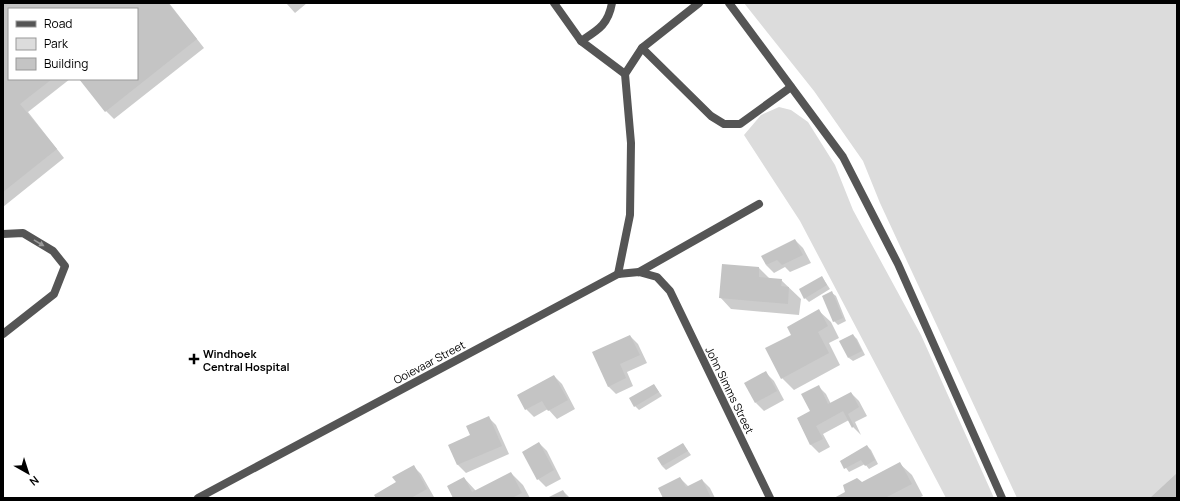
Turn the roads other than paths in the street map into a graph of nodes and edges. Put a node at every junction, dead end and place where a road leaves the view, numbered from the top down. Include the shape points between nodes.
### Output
1 (554, 3) edge
2 (612, 3) edge
3 (699, 3) edge
4 (729, 3) edge
5 (581, 42) junction
6 (642, 48) junction
7 (625, 74) junction
8 (791, 87) junction
9 (759, 204) dead end
10 (3, 234) edge
11 (639, 272) junction
12 (618, 274) junction
13 (670, 291) joint
14 (3, 334) edge
15 (198, 498) edge
16 (770, 498) edge
17 (1002, 498) edge

1 - 5 street
2 - 5 street via 610,14 602,27
3 - 6 street
4 - 8 street
5 - 7 street
6 - 7 street
6 - 8 street via 711,116 724,124 740,124
7 - 12 street via 631,143 630,215
8 - 17 street via 843,157 898,264
9 - 11 street
10 -> 14 street via 23,233 53,251 66,266 54,294
11 - 12 street, Ooievaar Street
11 - 13 street, Ooievaar Street via 656,277
12 - 15 street, Ooievaar Street
13 - 16 street, John Simms Street

